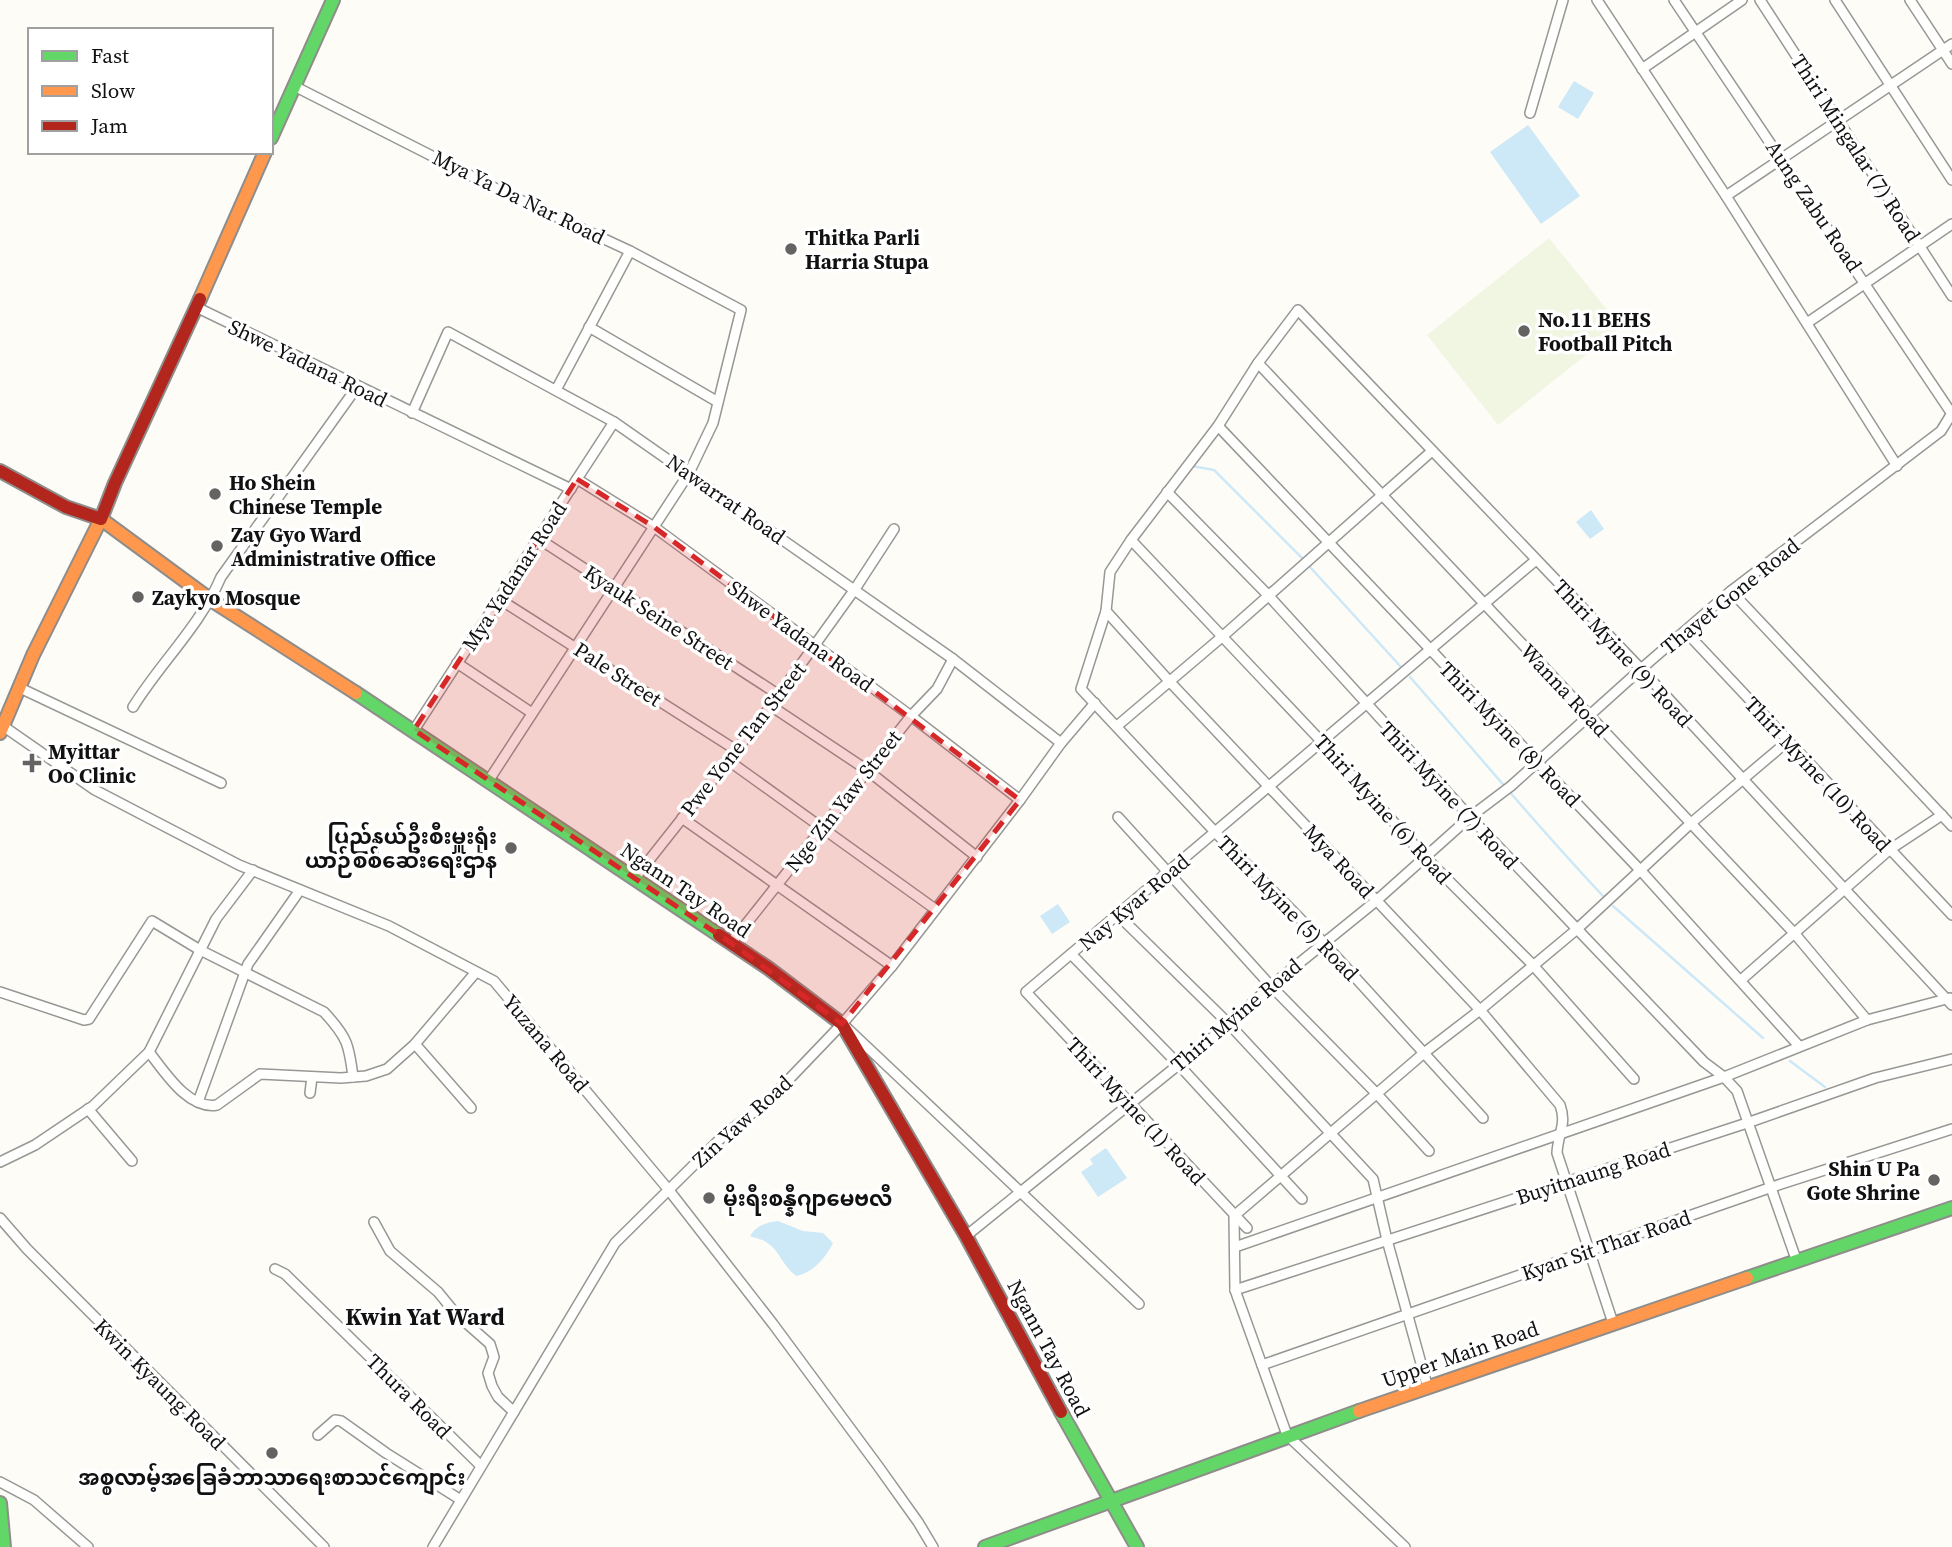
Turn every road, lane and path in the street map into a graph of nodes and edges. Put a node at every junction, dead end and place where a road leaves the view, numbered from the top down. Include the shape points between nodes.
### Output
1 (334, 0) edge
2 (1563, 0) edge
3 (1597, 0) edge
4 (1674, 0) edge
5 (1742, 0) edge
6 (1760, 0) edge
7 (1835, 0) edge
8 (1910, 0) edge
9 (1695, 32) junction
10 (1952, 44) edge
11 (1943, 50) junction
12 (1952, 64) edge
13 (1642, 69) junction
14 (1892, 85) junction
15 (296, 87) junction
16 (1530, 113) dead end
17 (1839, 120) junction
18 (273, 134) edge
19 (264, 154) edge
20 (1782, 159) junction
21 (1952, 180) edge
22 (1726, 197) junction
23 (1952, 224) edge
24 (1919, 247) junction
25 (629, 251) junction
26 (1866, 284) junction
27 (1952, 296) edge
28 (196, 307) junction
29 (1807, 323) junction
30 (589, 327) junction
31 (1258, 363) junction
32 (357, 387) junction
33 (556, 390) junction
34 (718, 402) junction
35 (412, 413) junction
36 (1952, 413) edge
37 (614, 422) junction
38 (1218, 426) junction
39 (1432, 451) junction
40 (1897, 466) junction
41 (0, 471) edge
42 (689, 473) junction
43 (577, 479) junction
44 (571, 489) junction
45 (1167, 492) junction
46 (1382, 495) junction
47 (101, 519) junction
48 (654, 527) junction
49 (894, 529) dead end
50 (539, 539) junction
51 (1130, 540) junction
52 (1328, 542) junction
53 (1535, 560) junction
54 (615, 589) junction
55 (855, 589) junction
56 (1731, 592) junction
57 (1268, 595) junction
58 (499, 599) junction
59 (211, 600) junction
60 (1484, 603) junction
61 (1106, 611) junction
62 (1685, 631) junction
63 (1223, 636) junction
64 (814, 645) junction
65 (575, 647) junction
66 (1429, 649) junction
67 (953, 659) junction
68 (457, 663) junction
69 (1640, 669) junction
70 (1170, 682) junction
71 (20, 688) junction
72 (779, 695) junction
73 (1095, 703) junction
74 (1366, 705) junction
75 (771, 706) junction
76 (133, 707) dead end
77 (532, 713) junction
78 (1589, 715) junction
79 (911, 716) junction
80 (1083, 716) junction
81 (1109, 717) junction
82 (1, 726) edge
83 (1118, 726) junction
84 (414, 730) junction
85 (1788, 741) junction
86 (1322, 742) junction
87 (1061, 743) junction
88 (736, 750) junction
89 (729, 761) junction
90 (1536, 762) junction
91 (867, 770) junction
92 (489, 780) junction
93 (1742, 780) junction
94 (221, 783) dead end
95 (1270, 788) junction
96 (1508, 789) joint
97 (1020, 800) junction
98 (1942, 815) junction
99 (1118, 817) dead end
100 (1470, 817) junction
101 (682, 818) junction
102 (1690, 824) junction
103 (1952, 825) edge
104 (821, 828) junction
105 (1216, 833) junction
106 (1889, 850) junction
107 (977, 857) junction
108 (1425, 857) junction
109 (253, 870) junction
110 (1642, 872) junction
111 (1168, 873) junction
112 (635, 878) junction
113 (777, 886) junction
114 (300, 890) junction
115 (1845, 891) junction
116 (1376, 901) junction
117 (935, 909) junction
118 (1118, 915) junction
119 (1952, 915) edge
120 (1576, 930) junction
121 (1796, 934) junction
122 (1323, 942) junction
123 (732, 943) junction
124 (200, 950) junction
125 (1071, 954) junction
126 (1532, 964) junction
127 (892, 966) junction
128 (244, 972) junction
129 (476, 972) junction
130 (1741, 980) junction
131 (1271, 986) junction
132 (0, 992) edge
133 (1950, 1000) edge
134 (1480, 1010) junction
135 (1867, 1020) junction
136 (842, 1024) junction
137 (1229, 1024) junction
138 (415, 1044) junction
139 (1799, 1046) junction
140 (149, 1052) junction
141 (1423, 1053) junction
142 (1952, 1059) edge
143 (1179, 1065) junction
144 (312, 1077) junction
145 (353, 1077) junction
146 (1724, 1077) junction
147 (1634, 1079) dead end
148 (310, 1093) dead end
149 (1376, 1093) junction
150 (198, 1102) junction
151 (1131, 1103) junction
152 (471, 1108) dead end
153 (88, 1109) junction
154 (1483, 1118) dead end
155 (1747, 1123) junction
156 (1952, 1129) edge
157 (1330, 1133) junction
158 (1561, 1133) junction
159 (1429, 1151) dead end
160 (132, 1161) dead end
161 (0, 1162) edge
162 (1280, 1175) junction
163 (1568, 1181) junction
164 (1772, 1187) junction
165 (668, 1189) junction
166 (1022, 1193) junction
167 (1377, 1198) junction
168 (1303, 1199) dead end
169 (1952, 1208) edge
170 (1234, 1216) junction
171 (0, 1218) edge
172 (374, 1222) dead end
173 (1247, 1228) dead end
174 (966, 1236) junction
175 (1387, 1240) junction
176 (1234, 1247) junction
177 (1590, 1250) junction
178 (1796, 1259) junction
179 (275, 1269) dead end
180 (1235, 1290) junction
181 (1139, 1304) dead end
182 (1406, 1315) junction
183 (1613, 1323) junction
184 (1262, 1365) junction
185 (1427, 1385) junction
186 (514, 1412) junction
187 (318, 1435) dead end
188 (1287, 1435) junction
189 (481, 1466) junction
190 (0, 1482) edge
191 (461, 1500) junction
192 (1109, 1500) junction
193 (0, 1503) edge
194 (4, 1547) edge
195 (88, 1547) edge
196 (324, 1547) edge
197 (433, 1547) edge
198 (933, 1547) edge
199 (985, 1547) edge
200 (1137, 1547) edge
201 (1405, 1547) edge

1 - 15 main road
2 - 16 street
3 - 13 street
4 - 9 street, Aung Zabu Road
5 - 9 street
6 - 17 street, Thiri Mingalar (7) Road
7 - 14 street
8 - 11 street
9 - 13 street
9 - 20 street, Aung Zabu Road
10 - 11 street
11 - 12 street
11 - 14 street
13 - 22 street
14 - 17 street
14 - 21 street
15 - 18 main road
15 - 25 street, Mya Ya Da Nar Road
17 - 20 street
17 - 24 street, Thiri Mingalar (7) Road
19 - 28 main road
20 - 22 street
20 - 26 street, Aung Zabu Road
22 - 29 street
23 - 24 street
24 - 26 street
24 - 27 street, Thiri Mingalar (7) Road
25 - 30 street
25 - 34 street, Mya Ya Da Nar Road via 741,310
26 - 29 street
26 - 36 street, Aung Zabu Road
28 - 32 street, Shwe Yadana Road
28 - 47 main road
29 - 40 street
30 - 33 street
30 - 34 street
31 - 38 street
31 - 39 street, Thiri Myine (9) Road via 1298,310
31 - 46 street, Wanna Road
32 - 35 street, Shwe Yadana Road
32 - 59 street via 221,577
33 - 35 street, Nawarrat Road via 448,332
33 - 37 street, Nawarrat Road
34 - 42 street
35 - 44 street, Shwe Yadana Road
36 - 40 street, Thayet Gone Road via 1941,431
37 - 42 street, Nawarrat Road
37 - 43 street, Mya Yadanar Road
38 - 45 street
38 - 52 street, Thiri Myine (8) Road
39 - 46 street
39 - 53 street, Thiri Myine (9) Road
40 - 56 street, Thayet Gone Road
41 - 47 main road, Ngann Tay Road via 66,507
42 - 48 street
42 - 55 street, Nawarrat Road
43 - 44 street, Mya Yadanar Road
43 - 48 street, Shwe Yadana Road
44 - 50 street, Mya Yadanar Road
45 - 51 street
45 - 57 street, Thiri Myine (7) Road
46 - 52 street
46 - 60 street, Wanna Road
47 - 59 main road, Ngann Tay Road
47 - 71 main road
48 - 54 street
48 - 64 street, Shwe Yadana Road
49 - 55 street, Pwe Yone Tan Street
50 - 54 street, Kyauk Seine Street
50 - 58 street, Mya Yadanar Road
51 - 61 street via 1110,572
51 - 63 street, Thiri Myine (6) Road
52 - 57 street
52 - 66 street, Thiri Myine (8) Road
53 - 60 street, Nay Kyar Road
53 - 69 street, Thiri Myine (9) Road
54 - 65 street
54 - 72 street, Kyauk Seine Street
55 - 64 street, Pwe Yone Tan Street
55 - 67 street, Nawarrat Road
56 - 62 street, Thayet Gone Road
56 - 98 street
57 - 63 street
57 - 74 street, Thiri Myine (7) Road
58 - 65 street, Pale Street
58 - 68 street, Mya Yadanar Road
59 - 76 street
59 - 84 main road, Ngann Tay Road
60 - 66 street, Nay Kyar Road
60 - 78 street, Wanna Road
61 - 70 street, Mya Road
61 - 73 street via 1081,689
62 - 69 street, Thayet Gone Road
62 - 85 street, Thiri Myine (10) Road
63 - 70 street
63 - 86 street, Thiri Myine (6) Road
64 - 72 street, Pwe Yone Tan Street
64 - 79 street, Shwe Yadana Road
65 - 77 street
65 - 88 street, Pale Street
66 - 74 street, Nay Kyar Road
66 - 90 street, Thiri Myine (8) Road
67 - 79 street, Nge Zin Yaw Street via 937,689
67 - 87 street, Nawarrat Road
68 - 77 street
68 - 84 street, Mya Yadanar Road
69 - 78 street, Thayet Gone Road
69 - 93 street, Thiri Myine (9) Road
70 - 83 street
70 - 95 street, Mya Road
71 - 82 main road
71 - 94 street
72 - 75 street, Pwe Yone Tan Street
73 - 80 street, Zin Yaw Road
73 - 81 street, Thiri Myine (5) Road
74 - 86 street, Nay Kyar Road
74 - 100 street, Thiri Myine (7) Road
75 - 88 street, Pwe Yone Tan Street
75 - 91 street
77 - 92 street
78 - 90 street, Thayet Gone Road
78 - 102 street, Wanna Road
79 - 91 street, Nge Zin Yaw Street
79 - 97 street, Shwe Yadana Road
80 - 81 street
80 - 87 street, Zin Yaw Road
81 - 83 street, Thiri Myine (5) Road
82 - 109 street, Yuzana Road via 95,790
83 - 105 street, Thiri Myine (5) Road
84 - 92 main road, Ngann Tay Road
85 - 93 street
85 - 106 street, Thiri Myine (10) Road
86 - 95 street, Nay Kyar Road
86 - 108 street, Thiri Myine (6) Road
87 - 97 street, Zin Yaw Road
88 - 89 street, Pwe Yone Tan Street
89 - 101 street, Pwe Yone Tan Street
89 - 104 street
90 - 96 street, Thayet Gone Road
90 - 110 street, Thiri Myine (8) Road
91 - 104 street, Nge Zin Yaw Street
91 - 107 street
92 - 112 main road, Ngann Tay Road
93 - 102 street
93 - 115 street, Thiri Myine (9) Road
95 - 105 street, Nay Kyar Road
95 - 116 street, Mya Road
96 - 100 street, Thiri Myine Road
97 - 107 street, Zin Yaw Road
98 - 103 street
98 - 106 street
99 - 111 street
100 - 108 street, Thiri Myine Road
100 - 120 street, Thiri Myine (7) Road
101 - 112 street, Pwe Yone Tan Street
101 - 113 street
102 - 110 street
102 - 121 street, Wanna Road
104 - 113 street, Nge Zin Yaw Street
104 - 117 street
105 - 111 street, Nay Kyar Road
105 - 122 street, Thiri Myine (5) Road
106 - 115 street
106 - 119 street, Thiri Myine (10) Road
107 - 117 street, Zin Yaw Road
108 - 116 street, Thiri Myine Road
108 - 126 street, Thiri Myine (6) Road
109 - 114 street, Yuzana Road
109 - 124 street via 216,919
110 - 120 street
110 - 130 street, Thiri Myine (8) Road
111 - 118 street, Nay Kyar Road
111 - 131 street
112 - 123 main road, Ngann Tay Road
113 - 123 street, Nge Zin Yaw Street
113 - 127 street
114 - 128 street
114 - 129 street, Yuzana Road via 389,926
115 - 121 street
115 - 133 street, Thiri Myine (9) Road
116 - 122 street, Thiri Myine Road
116 - 134 street, Mya Road
117 - 127 street, Zin Yaw Road
118 - 125 street, Nay Kyar Road
118 - 137 street
120 - 126 street
120 - 146 street, Thiri Myine (7) Road
121 - 130 street
121 - 135 street, Wanna Road
122 - 131 street, Thiri Myine Road
122 - 141 street, Thiri Myine (5) Road
123 - 136 main road, Ngann Tay Road
124 - 128 street
124 - 132 street via 150,922 89,1019
124 - 140 street
125 - 143 street
125 - 151 street, Thiri Myine (1) Road via 1026,994
126 - 134 street
126 - 147 street, Thiri Myine (6) Road
127 - 136 street, Zin Yaw Road
128 - 145 street via 324,1012 349,1045
128 - 150 street
129 - 138 street
129 - 165 street, Yuzana Road via 494,981
130 - 139 street, Thiri Myine (8) Road
131 - 137 street, Thiri Myine Road
131 - 149 street
133 - 135 street
134 - 141 street
134 - 158 street, Mya Road via 1560,1105 1565,1119
135 - 139 street
136 - 165 street, Zin Yaw Road via 773,1096
136 - 166 street
136 - 174 main road, Ngann Tay Road
137 - 143 street, Thiri Myine Road
137 - 157 street
138 - 145 street via 387,1069
138 - 152 street
139 - 146 street
140 - 150 street via 174,1085
140 - 153 street
141 - 149 street
141 - 154 street, Thiri Myine (5) Road
142 - 155 street, Buyitnaung Road via 1875,1078
143 - 151 street, Thiri Myine Road
143 - 162 street
144 - 145 street
144 - 148 street
144 - 150 street via 260,1074 217,1105
146 - 155 street, Thiri Myine (7) Road via 1737,1091
146 - 158 street
149 - 157 street
149 - 159 street
151 - 166 street, Thiri Myine Road
151 - 170 street, Thiri Myine (1) Road
153 - 160 street
153 - 161 street
155 - 163 street, Buyitnaung Road
155 - 164 street, Thiri Myine (7) Road
156 - 164 street, Kyan Sit Thar Road
157 - 162 street
157 - 167 street via 1373,1179
158 - 163 street, Mya Road via 1557,1153
158 - 167 street
162 - 168 street
162 - 170 street
163 - 175 street, Buyitnaung Road
163 - 177 street, Mya Road
164 - 177 street, Kyan Sit Thar Road
164 - 178 street, Thiri Myine (7) Road
165 - 186 street, Zin Yaw Road via 615,1243
165 - 198 street, Yuzana Road via 793,1350
166 - 174 street, Thiri Myine Road
166 - 181 street
167 - 175 street
167 - 176 street
169 - 178 main road, Upper Main Road
170 - 173 street, Thiri Myine (1) Road
170 - 176 street
171 - 196 street, Kwin Kyaung Road
172 - 186 street via 390,1251 492,1347 488,1373 492,1386
174 - 192 main road, Ngann Tay Road
175 - 180 street, Buyitnaung Road
175 - 182 street
176 - 180 street
177 - 182 street, Kyan Sit Thar Road
177 - 183 street, Mya Road
178 - 183 main road, Upper Main Road
179 - 189 street, Thura Road
180 - 184 street
182 - 184 street, Kyan Sit Thar Road
182 - 185 street
183 - 185 main road, Upper Main Road
184 - 188 street
185 - 188 main road, Upper Main Road
186 - 189 street, Zin Yaw Road
187 - 191 street via 341,1420
188 - 192 main road, Upper Main Road
188 - 201 street
189 - 191 street, Zin Yaw Road
190 - 195 street via 34,1500
191 - 197 street, Zin Yaw Road
192 - 199 main road, Upper Main Road
192 - 200 main road, Ngann Tay Road
193 - 194 main road

